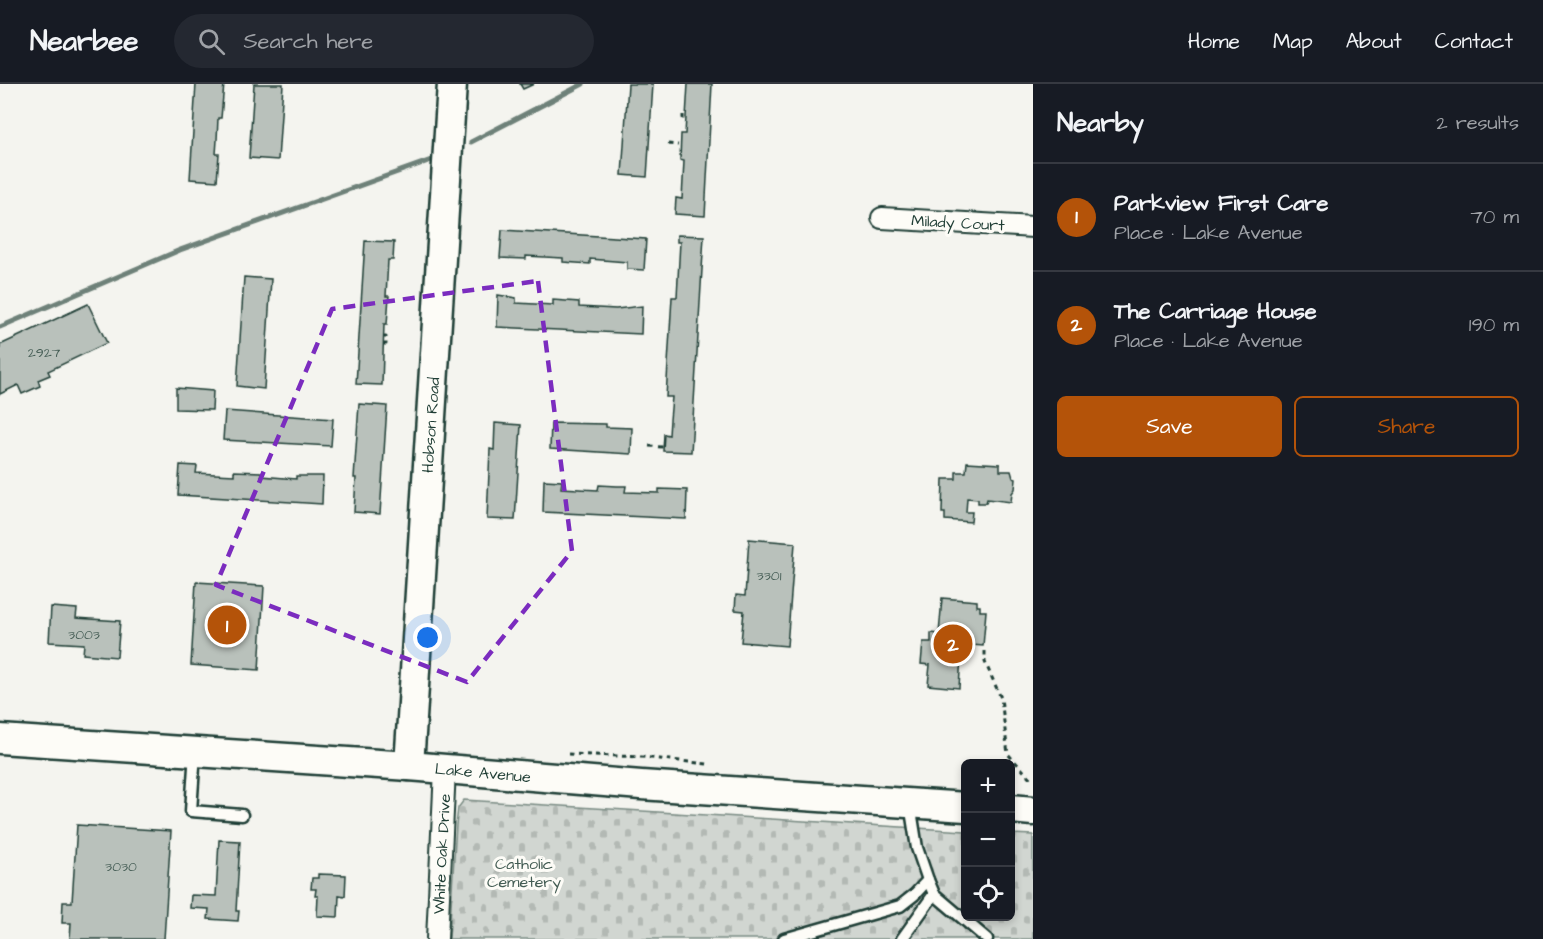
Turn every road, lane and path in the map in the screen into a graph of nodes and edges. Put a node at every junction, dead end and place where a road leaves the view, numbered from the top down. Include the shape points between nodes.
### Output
1 (452, 84) edge
2 (668, 144) dead end
3 (678, 145) dead end
4 (882, 218) dead end
5 (1033, 227) edge
6 (383, 337) dead end
7 (383, 344) dead end
8 (649, 446) dead end
9 (663, 447) dead end
10 (985, 651) dead end
11 (0, 739) edge
12 (195, 752) junction
13 (409, 766) junction
14 (445, 769) junction
15 (1033, 781) edge
16 (910, 804) junction
17 (961, 807) edge
18 (1015, 809) edge
19 (1033, 811) edge
20 (242, 815) dead end
21 (928, 880) junction
22 (934, 894) junction
23 (437, 939) edge
24 (784, 939) edge
25 (902, 939) edge
26 (987, 939) edge

1 - 13 main road, Hobson Road
2 - 3 path
4 - 5 street, Milady Court
6 - 7 path
8 - 9 path
10 - 15 path via 985,662 1001,698 1008,754
11 - 12 main road, Lake Avenue
12 - 13 main road, Lake Avenue
12 - 20 lane via 191,811
13 - 14 main road, Lake Avenue
14 - 16 main road, Lake Avenue
14 - 23 street, White Oak Drive
16 - 17 main road, Lake Avenue
16 - 21 lane via 917,848
18 - 19 main road
21 - 22 lane
21 - 24 lane via 900,906
22 - 25 lane
22 - 26 lane

